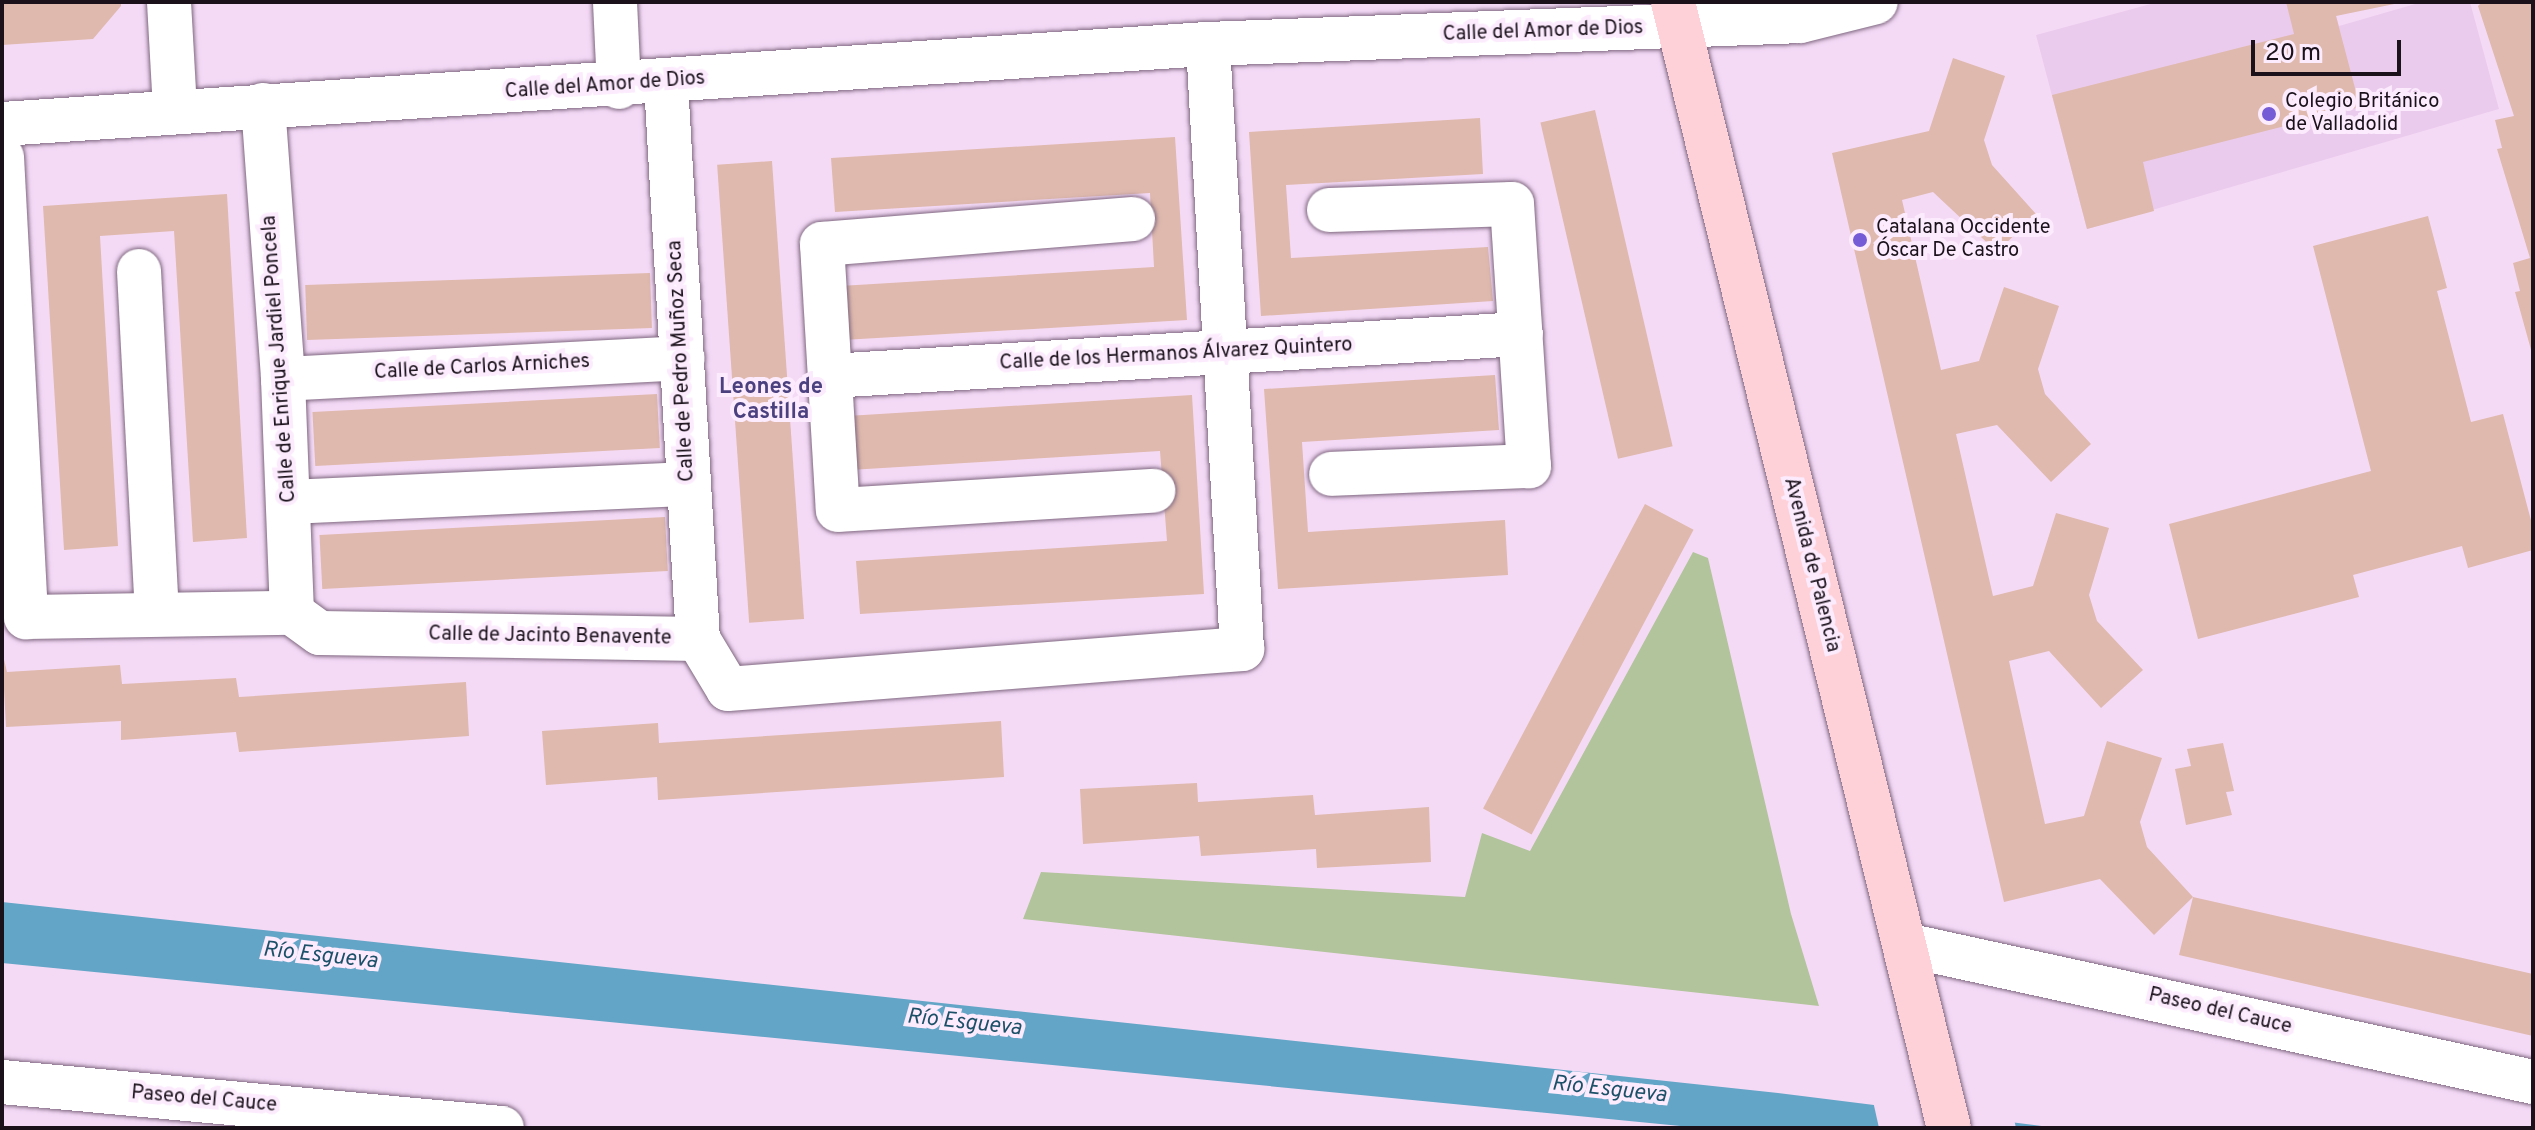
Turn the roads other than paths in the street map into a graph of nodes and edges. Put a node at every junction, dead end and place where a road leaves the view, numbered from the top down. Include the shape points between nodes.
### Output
1 (169, 2) edge
2 (615, 2) edge
3 (1876, 2) edge
4 (1676, 15) edge
5 (1208, 44) junction
6 (666, 83) junction
7 (619, 87) junction
8 (263, 105) junction
9 (175, 111) junction
10 (2, 124) edge
11 (2, 157) edge
12 (1329, 210) dead end
13 (1133, 219) dead end
14 (139, 271) dead end
15 (1521, 334) junction
16 (1225, 352) junction
17 (682, 358) junction
18 (830, 376) junction
19 (283, 379) junction
20 (1331, 474) dead end
21 (689, 484) junction
22 (1153, 491) dead end
23 (289, 502) junction
24 (157, 613) junction
25 (292, 613) junction
26 (698, 639) junction
27 (1906, 945) junction
28 (2, 1082) edge
29 (2533, 1082) edge
30 (251, 1116) edge
31 (502, 1128) edge
32 (1949, 1128) edge

1 - 9 street
2 - 7 street
3 - 4 street, Calle del Amor de Dios via 1800,21
4 - 5 street, Calle del Amor de Dios
4 - 27 main road, Avenida de Palencia
5 - 6 street, Calle del Amor de Dios
5 - 16 street
6 - 7 street, Calle del Amor de Dios
6 - 17 street, Calle de Pedro Muñoz Seca
7 - 8 street, Calle del Amor de Dios
8 - 9 street, Calle del Amor de Dios
8 - 19 street, Calle de Enrique Jardiel Poncela
9 - 10 street, Calle del Amor de Dios
11 - 24 street via 26,617
12 - 15 street via 1512,204
13 - 18 street via 822,244
14 - 24 street
15 - 16 street, Calle de los Hermanos Álvarez Quintero
15 - 20 street via 1529,466
16 - 18 street, Calle de los Hermanos Álvarez Quintero
16 - 26 street, Calle de Jacinto Benavente via 1242,649 728,689
17 - 19 street, Calle de Carlos Arniches
17 - 21 street, Calle de Pedro Muñoz Seca
18 - 22 street via 838,510
19 - 23 street, Calle de Enrique Jardiel Poncela
21 - 23 street
21 - 26 street, Calle de Pedro Muñoz Seca
23 - 25 street, Calle de Enrique Jardiel Poncela
24 - 25 street
25 - 26 street, Calle de Jacinto Benavente via 320,633
27 - 29 street, Paseo del Cauce
27 - 32 main road, Avenida de Palencia
28 - 30 street, Paseo del Cauce
30 - 31 street, Paseo del Cauce

